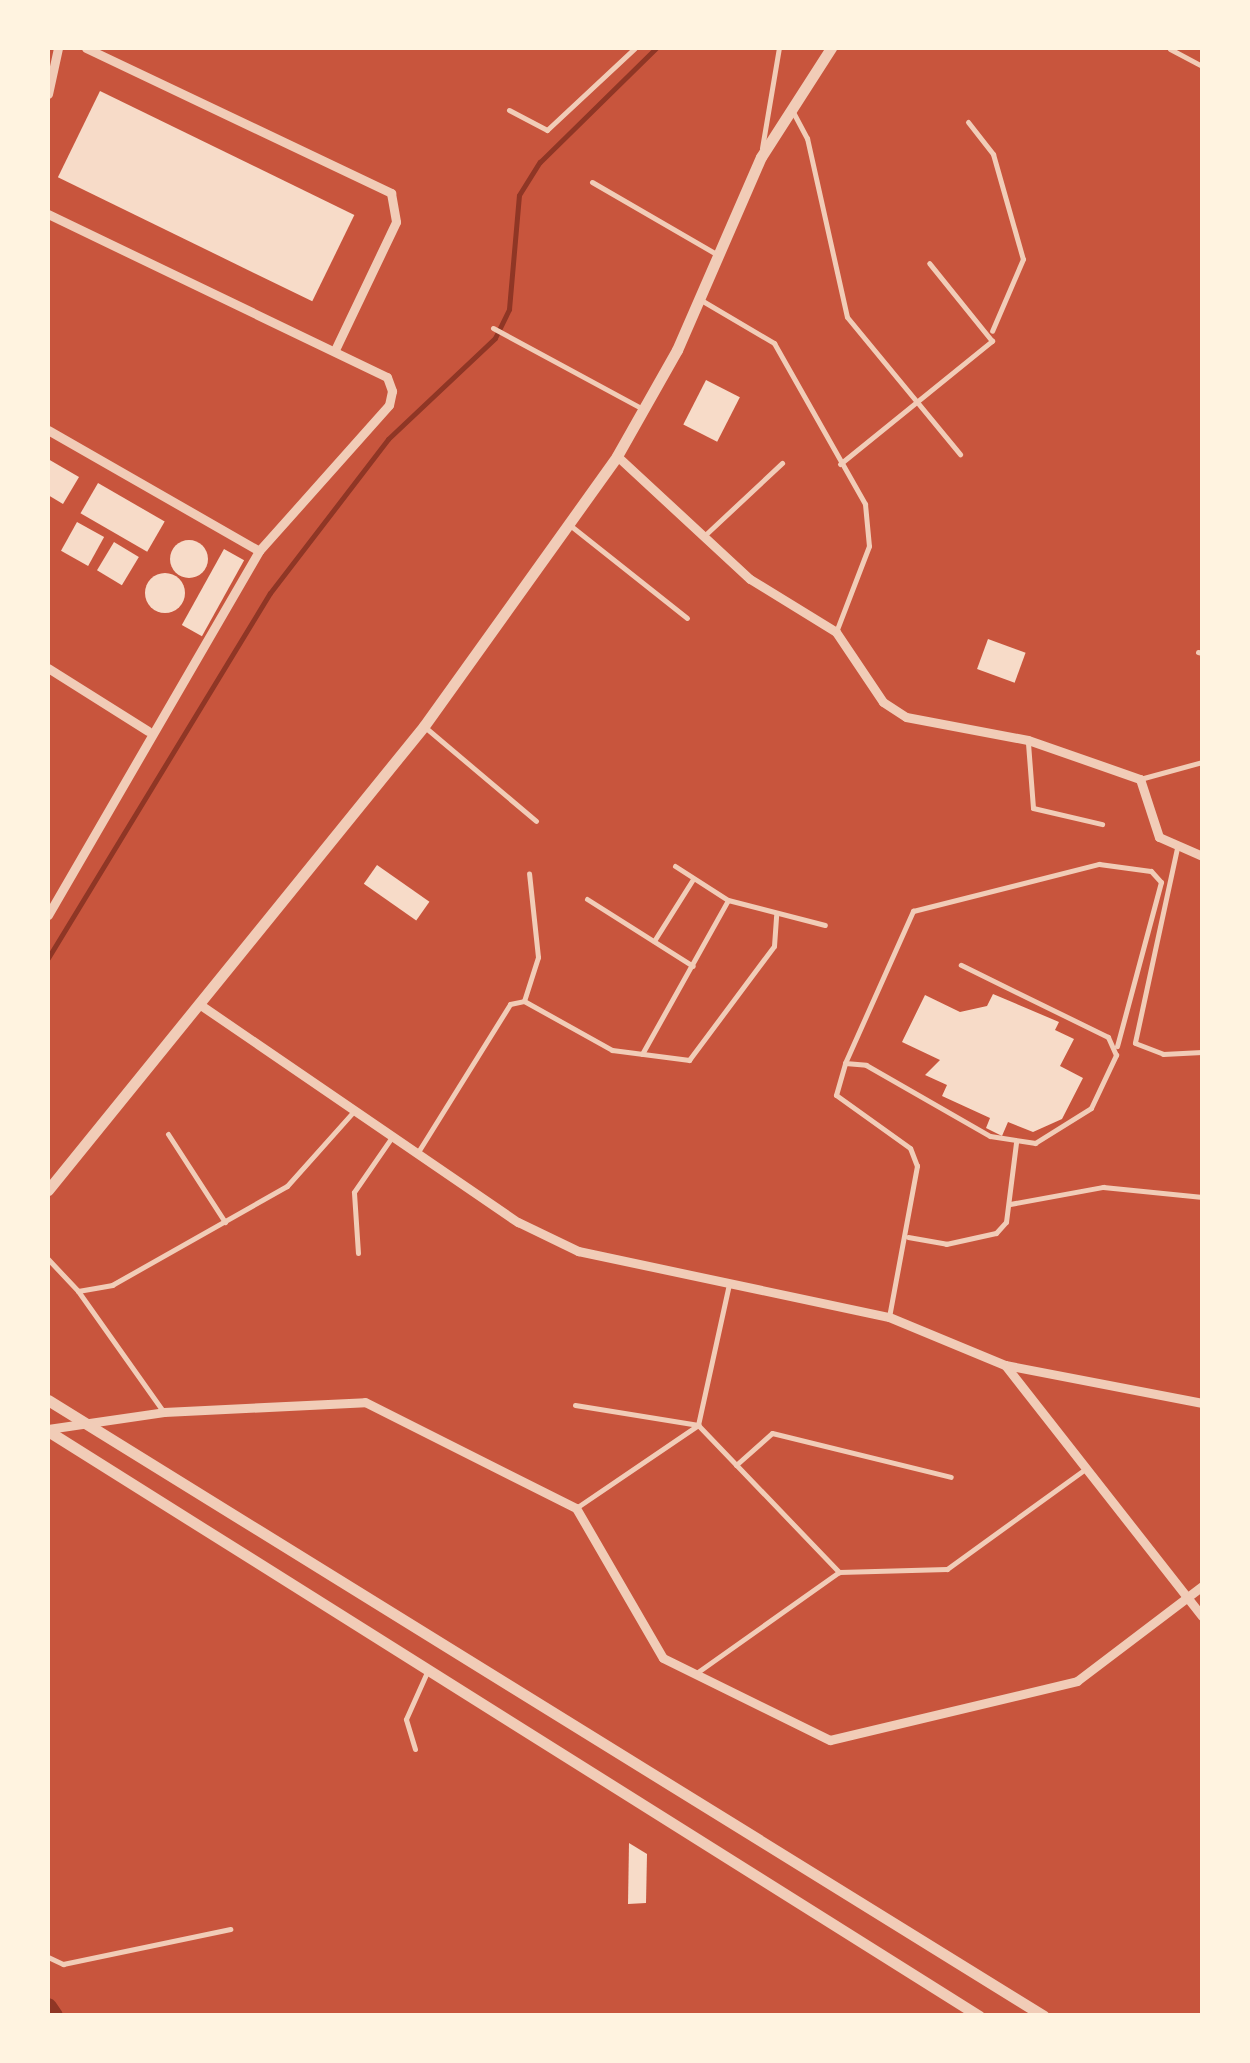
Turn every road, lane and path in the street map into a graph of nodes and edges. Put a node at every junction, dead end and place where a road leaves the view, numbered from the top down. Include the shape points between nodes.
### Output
1 (58, 48) edge
2 (86, 48) edge
3 (634, 48) edge
4 (778, 48) edge
5 (831, 48) edge
6 (1170, 48) edge
7 (1202, 66) edge
8 (48, 94) edge
9 (509, 110) dead end
10 (792, 111) junction
11 (968, 122) dead end
12 (761, 157) junction
13 (592, 182) dead end
14 (48, 214) edge
15 (718, 256) junction
16 (929, 263) dead end
17 (699, 299) junction
18 (493, 328) dead end
19 (992, 332) junction
20 (335, 350) junction
21 (916, 408) junction
22 (644, 410) junction
23 (48, 430) edge
24 (960, 454) dead end
25 (617, 456) junction
26 (782, 463) dead end
27 (840, 464) junction
28 (569, 524) junction
29 (704, 536) junction
30 (259, 551) junction
31 (687, 618) dead end
32 (836, 632) junction
33 (48, 668) edge
34 (424, 726) junction
35 (148, 731) junction
36 (1028, 740) junction
37 (1202, 762) edge
38 (1140, 780) junction
39 (536, 822) dead end
40 (1102, 824) dead end
41 (1178, 848) junction
42 (1202, 856) edge
43 (674, 866) dead end
44 (529, 873) dead end
45 (693, 879) junction
46 (587, 899) dead end
47 (728, 900) junction
48 (48, 913) edge
49 (776, 915) junction
50 (825, 925) dead end
51 (654, 941) junction
52 (961, 965) dead end
53 (693, 966) junction
54 (524, 1001) junction
55 (202, 1006) junction
56 (1116, 1047) junction
57 (1202, 1052) edge
58 (642, 1054) junction
59 (845, 1062) junction
60 (354, 1111) junction
61 (168, 1134) dead end
62 (392, 1137) junction
63 (1016, 1144) junction
64 (416, 1154) junction
65 (48, 1190) edge
66 (1202, 1197) edge
67 (1010, 1204) junction
68 (226, 1222) junction
69 (908, 1237) junction
70 (358, 1253) dead end
71 (48, 1259) edge
72 (730, 1282) junction
73 (78, 1291) junction
74 (889, 1317) junction
75 (1005, 1365) junction
76 (48, 1400) edge
77 (1202, 1403) edge
78 (575, 1405) dead end
79 (164, 1412) junction
80 (84, 1421) junction
81 (698, 1425) junction
82 (48, 1430) edge
83 (736, 1465) junction
84 (1084, 1470) junction
85 (952, 1477) dead end
86 (576, 1508) junction
87 (839, 1572) junction
88 (1202, 1586) edge
89 (1188, 1598) junction
90 (1202, 1616) edge
91 (428, 1670) junction
92 (693, 1676) junction
93 (415, 1749) dead end
94 (230, 1929) dead end
95 (48, 1957) edge
96 (979, 2016) edge
97 (1044, 2016) edge

1 - 8 street
2 - 20 street via 391,194 396,222
3 - 9 lane via 548,130
4 - 12 lane
5 - 10 street
6 - 7 lane
10 - 12 street
10 - 21 lane via 808,138 846,318
11 - 19 lane via 993,154 1022,259
12 - 15 street
13 - 15 lane
14 - 20 street
15 - 17 street
16 - 19 lane
17 - 22 street
17 - 27 lane via 774,343
18 - 22 lane
19 - 21 lane via 987,350
20 - 30 street via 387,377 389,405
21 - 24 lane
21 - 27 lane
22 - 25 street
23 - 30 street
25 - 28 street
25 - 29 street
26 - 29 lane
27 - 32 lane via 873,526
28 - 31 lane
28 - 34 street
29 - 32 street via 750,580
30 - 35 street
32 - 36 street via 883,702 906,717
33 - 35 street
34 - 39 lane
34 - 55 street
35 - 48 street
36 - 38 street
36 - 40 lane via 1032,808
37 - 38 lane
38 - 41 street via 1160,837
41 - 42 street
41 - 57 lane via 1135,1043 1162,1054
43 - 45 lane
44 - 54 lane via 538,957
45 - 47 lane
45 - 51 lane
46 - 51 lane
47 - 49 lane
47 - 53 lane
49 - 50 lane
49 - 58 lane via 774,946 689,1060
51 - 53 lane
52 - 56 lane
53 - 58 lane
54 - 58 lane via 612,1050
54 - 64 lane via 497,1016
55 - 60 street
55 - 65 street
56 - 59 lane via 1161,882 1151,872 1099,864 913,911
56 - 63 lane via 1091,1108 1068,1130
59 - 63 lane
59 - 69 lane via 836,1095 910,1148 917,1186
60 - 62 street
60 - 68 lane via 287,1186
61 - 68 lane
62 - 64 street
62 - 70 lane via 354,1192
63 - 67 lane
64 - 72 street via 578,1251
66 - 67 lane via 1103,1187
67 - 69 lane via 1006,1222 978,1240
68 - 73 lane via 112,1285
69 - 74 lane
71 - 73 lane
72 - 74 street
72 - 81 lane
73 - 79 lane
74 - 75 street
75 - 77 street
75 - 84 street
76 - 80 street
78 - 81 lane
79 - 80 street
79 - 86 street via 365,1402
80 - 82 street
80 - 97 street
81 - 83 lane
81 - 86 lane
82 - 91 street
83 - 85 lane via 772,1432
83 - 87 lane
84 - 87 lane via 947,1569
84 - 89 street
86 - 92 street via 639,1626 662,1658
87 - 92 lane
88 - 89 street
89 - 90 street
89 - 92 street via 1076,1681 830,1740
91 - 93 lane via 406,1719
91 - 96 street
94 - 95 lane via 63,1964

